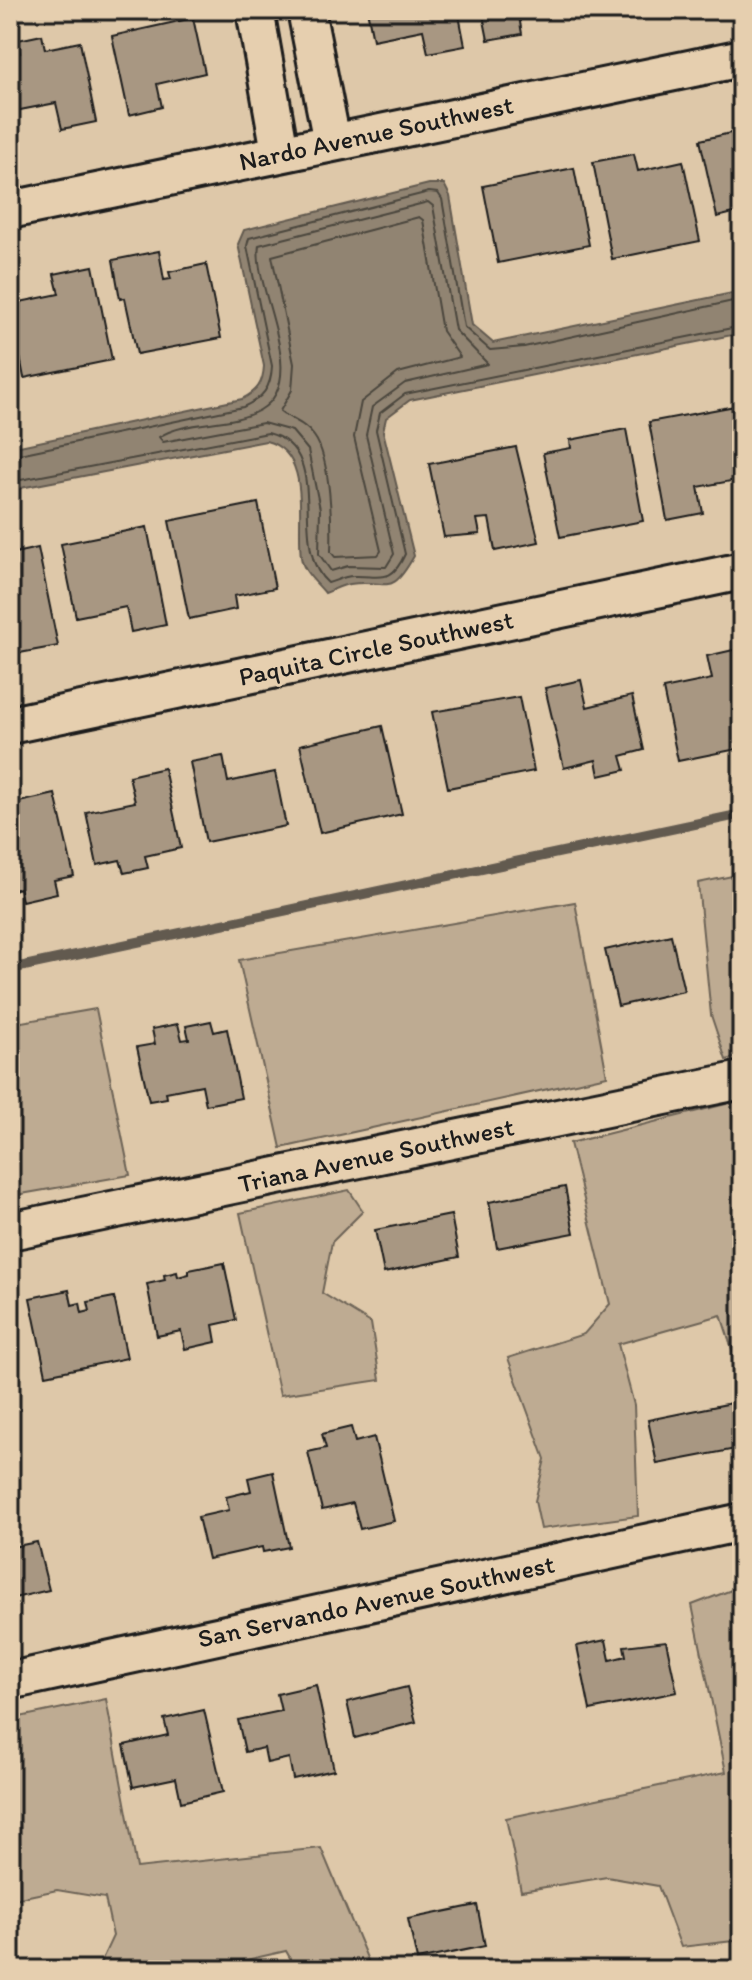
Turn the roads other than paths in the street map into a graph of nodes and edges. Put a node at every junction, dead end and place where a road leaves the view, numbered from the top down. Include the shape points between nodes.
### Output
1 (255, 10) edge
2 (306, 10) edge
3 (742, 58) edge
4 (332, 142) junction
5 (280, 152) junction
6 (10, 210) edge
7 (742, 571) edge
8 (10, 725) edge
9 (742, 1080) edge
10 (10, 1231) edge
11 (742, 1522) edge
12 (10, 1681) edge

1 - 5 street
2 - 4 street
3 - 4 street, Nardo Avenue Southwest
4 - 5 street, Nardo Avenue Southwest
5 - 6 street, Nardo Avenue Southwest
7 - 8 street, Paquita Circle Southwest
9 - 10 street, Triana Avenue Southwest
11 - 12 street, San Servando Avenue Southwest

